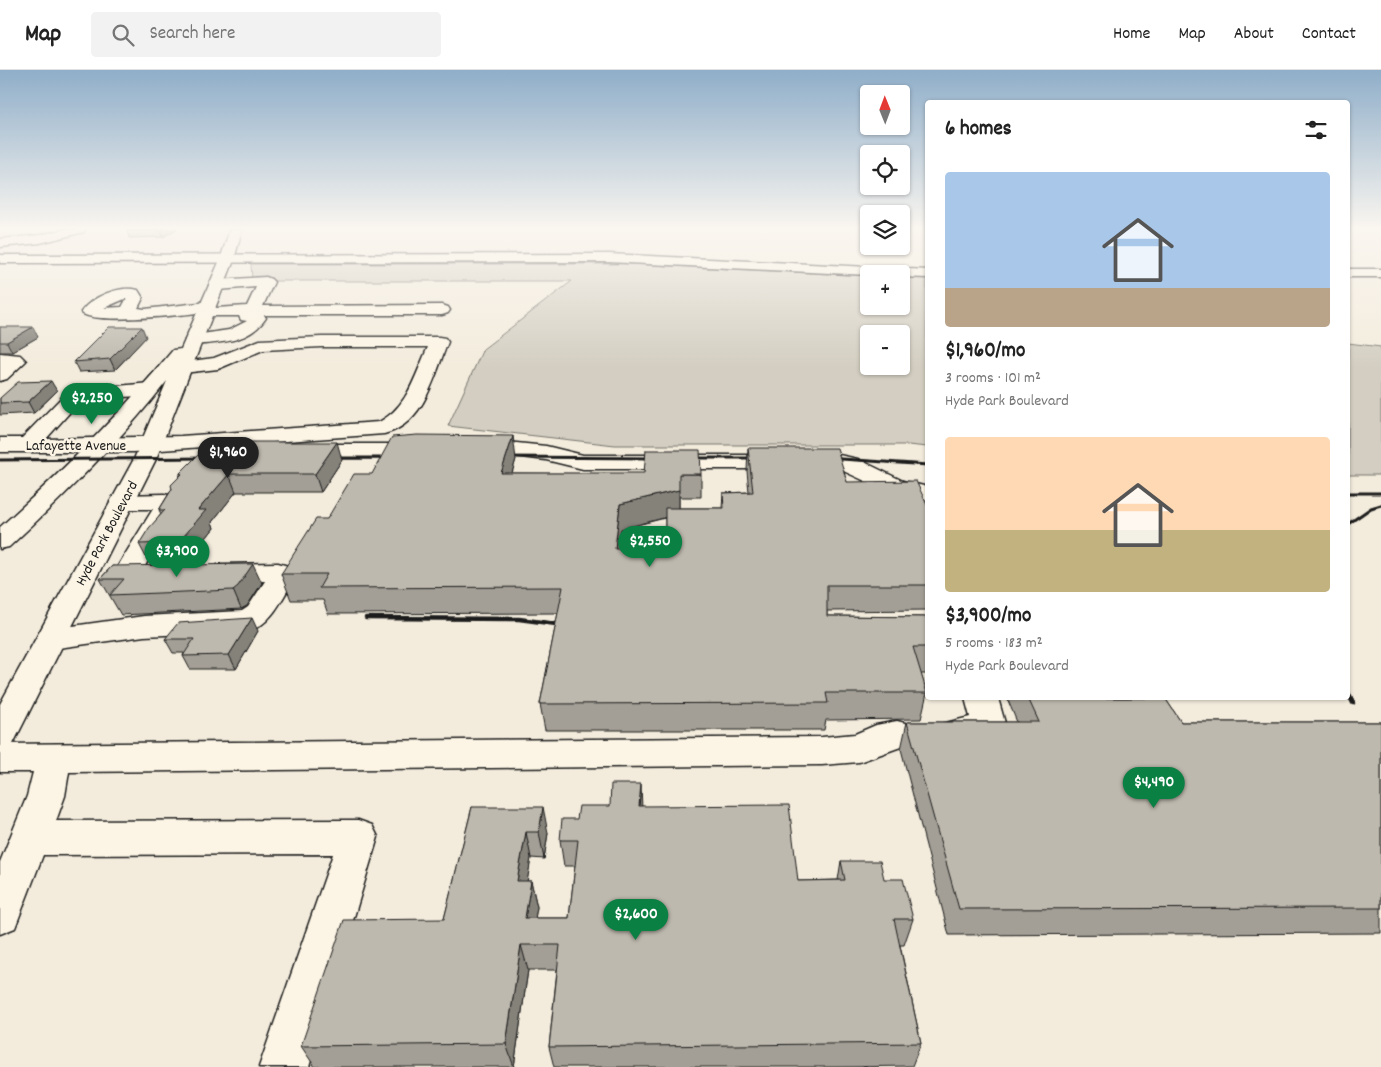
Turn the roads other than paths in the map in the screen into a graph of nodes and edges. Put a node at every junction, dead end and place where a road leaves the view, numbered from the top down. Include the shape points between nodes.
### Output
1 (221, 276) edge
2 (217, 284) junction
3 (442, 310) dead end
4 (253, 311) junction
5 (128, 312) dead end
6 (203, 320) junction
7 (0, 359) edge
8 (183, 368) junction
9 (0, 376) edge
10 (150, 389) junction
11 (384, 428) junction
12 (99, 444) junction
13 (0, 445) edge
14 (28, 445) junction
15 (448, 447) junction
16 (149, 450) junction
17 (925, 493) edge
18 (122, 502) junction
19 (0, 541) edge
20 (199, 573) edge
21 (84, 575) junction
22 (51, 639) junction
23 (982, 700) edge
24 (0, 736) edge
25 (0, 758) edge
26 (54, 758) junction
27 (29, 838) junction
28 (0, 914) edge
29 (284, 1067) edge

1 - 2 street, Hyde Park Boulevard
2 - 4 street via 266,282
2 - 6 street, Hyde Park Boulevard
3 - 4 street
4 - 6 street
5 - 6 street
6 - 8 street, Hyde Park Boulevard
6 - 10 street, Hyde Park Boulevard
7 - 9 street via 17,361
8 - 11 street via 218,363 260,345 439,342 412,406 397,421
8 - 16 street, Hyde Park Boulevard
10 - 12 street, Hyde Park Boulevard
10 - 14 street via 81,394 72,398
11 - 15 street via 402,442
11 - 16 street
12 - 14 street, Lafayette Avenue
12 - 16 street, Lafayette Avenue
12 - 19 street, Hyde Park Boulevard
13 - 14 street, Lafayette Avenue
15 - 16 street
15 - 17 street via 546,453 583,462 839,462 895,486
16 - 18 street, Hyde Park Boulevard
18 - 21 street, Hyde Park Boulevard
18 - 21 street via 156,500 164,501 167,506 140,574
20 - 22 street via 278,572 282,576 258,614 249,621 144,626
21 - 22 street, Hyde Park Boulevard
22 - 24 street, Hyde Park Boulevard
23 - 26 street via 988,723 969,733 888,735 859,748 822,751
25 - 26 street
26 - 27 street via 46,796
27 - 28 street
27 - 29 street via 358,837

